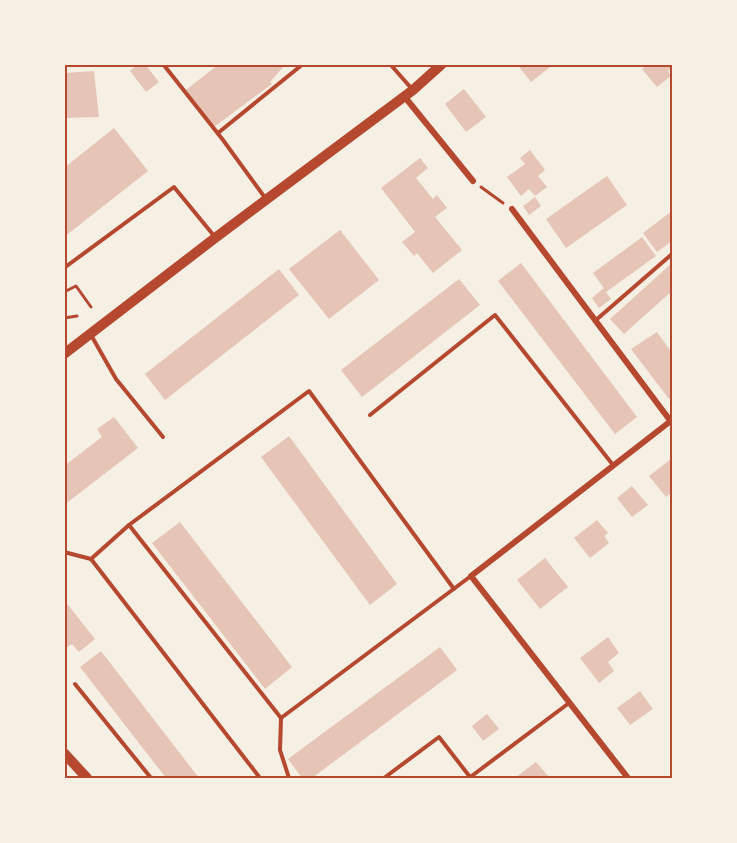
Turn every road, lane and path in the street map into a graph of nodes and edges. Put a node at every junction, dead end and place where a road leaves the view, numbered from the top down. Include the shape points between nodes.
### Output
1 (163, 64) edge
2 (303, 64) edge
3 (390, 64) edge
4 (442, 64) edge
5 (408, 93) junction
6 (218, 133) junction
7 (472, 181) joint
8 (266, 200) junction
9 (512, 209) joint
10 (215, 238) junction
11 (672, 254) edge
12 (65, 269) edge
13 (64, 292) edge
14 (91, 307) dead end
15 (77, 316) dead end
16 (64, 318) edge
17 (596, 321) junction
18 (90, 335) junction
19 (64, 354) edge
20 (370, 415) dead end
21 (672, 422) edge
22 (163, 437) dead end
23 (614, 465) junction
24 (129, 525) junction
25 (64, 552) edge
26 (91, 559) junction
27 (471, 576) junction
28 (454, 588) junction
29 (75, 684) dead end
30 (569, 703) junction
31 (281, 718) junction
32 (64, 753) edge
33 (87, 778) edge
34 (151, 778) edge
35 (260, 778) edge
36 (289, 778) edge
37 (384, 778) edge
38 (469, 778) edge
39 (628, 778) edge

1 - 6 lane
2 - 6 lane
3 - 5 lane
4 - 5 street
5 - 7 street
5 - 8 street
6 - 8 lane
7 - 9 path
8 - 10 street
9 - 17 street
10 - 12 lane via 174,187
10 - 18 street
11 - 17 lane
13 - 14 path via 76,286
15 - 16 path
17 - 21 street
18 - 19 street
18 - 22 lane via 116,379
20 - 23 lane via 495,315
21 - 23 street
23 - 27 street
24 - 26 lane
24 - 28 lane via 309,391
24 - 31 lane
25 - 26 lane
26 - 35 lane
27 - 28 lane
27 - 30 street
28 - 31 lane
29 - 34 lane
30 - 38 lane
30 - 39 street
31 - 36 lane via 280,750
32 - 33 street
37 - 38 lane via 439,737

